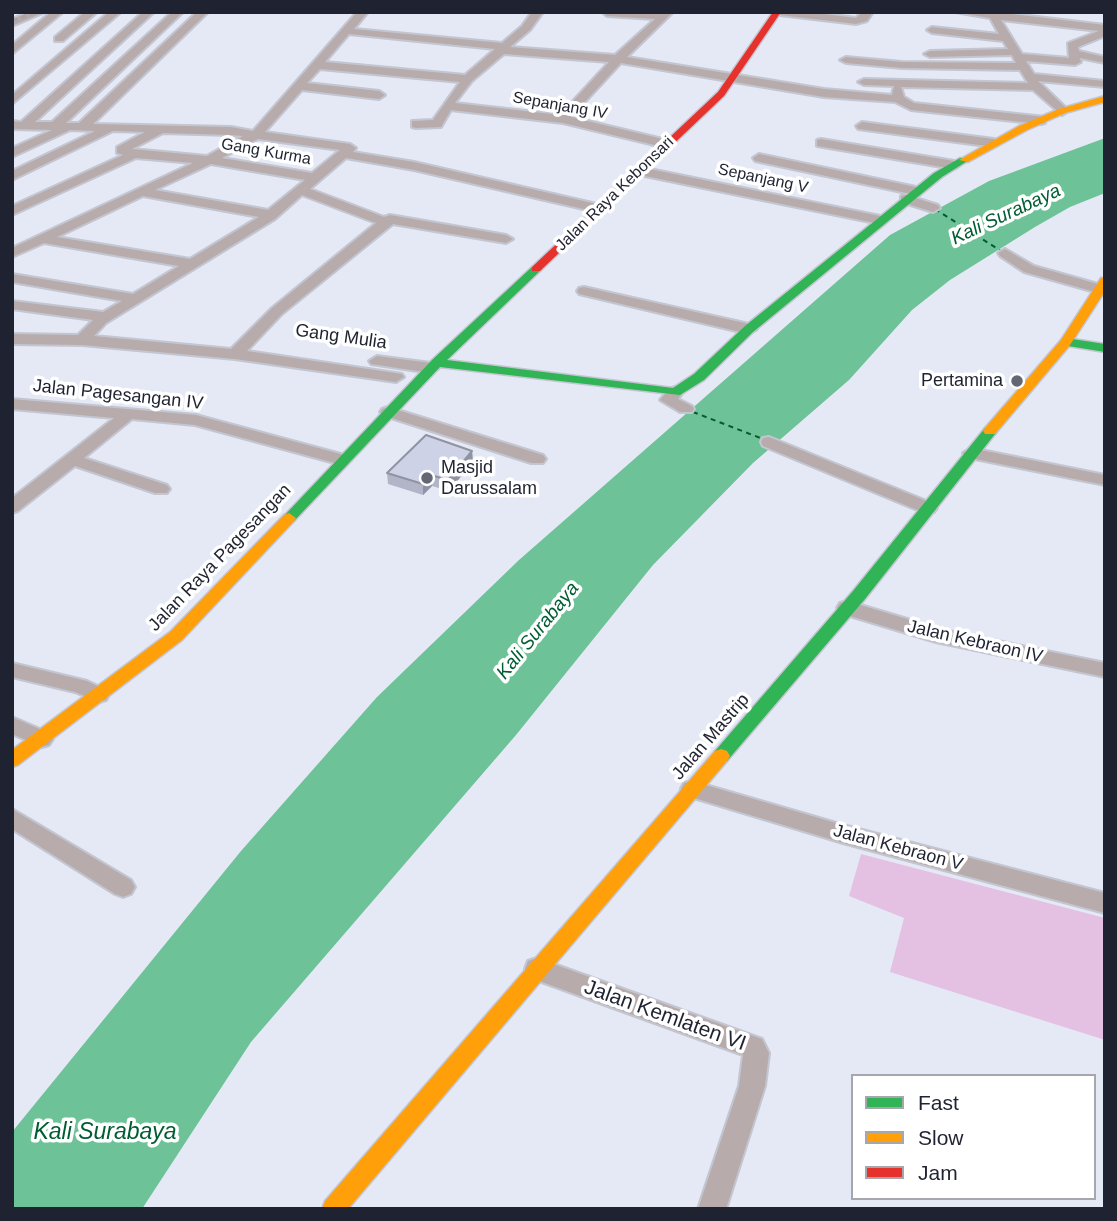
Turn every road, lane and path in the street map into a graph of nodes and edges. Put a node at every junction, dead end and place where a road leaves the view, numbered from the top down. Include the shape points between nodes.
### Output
1 (40, 12) edge
2 (58, 12) edge
3 (92, 12) edge
4 (116, 12) edge
5 (149, 12) edge
6 (178, 12) edge
7 (203, 12) edge
8 (363, 12) edge
9 (538, 12) edge
10 (779, 12) edge
11 (868, 12) edge
12 (960, 12) edge
13 (607, 13) edge
14 (666, 14) edge
15 (993, 15) junction
16 (1070, 17) edge
17 (12, 25) edge
18 (932, 30) dead end
19 (346, 31) junction
20 (1102, 34) edge
21 (1006, 38) junction
22 (60, 40) dead end
23 (502, 48) junction
24 (12, 51) edge
25 (1073, 53) junction
26 (909, 55) dead end
27 (618, 59) junction
28 (846, 60) dead end
29 (1105, 60) edge
30 (317, 65) junction
31 (1024, 68) junction
32 (735, 77) junction
33 (468, 79) junction
34 (864, 82) dead end
35 (1105, 84) edge
36 (896, 85) junction
37 (299, 86) junction
38 (379, 95) dead end
39 (898, 99) junction
40 (1105, 99) edge
41 (12, 101) edge
42 (447, 106) junction
43 (1062, 111) junction
44 (563, 119) junction
45 (1041, 120) junction
46 (416, 124) dead end
47 (862, 126) dead end
48 (54, 127) junction
49 (76, 127) junction
50 (19, 128) edge
51 (113, 128) junction
52 (162, 129) junction
53 (202, 130) junction
54 (257, 134) junction
55 (821, 143) dead end
56 (994, 143) junction
57 (667, 144) junction
58 (173, 147) dead end
59 (12, 153) edge
60 (134, 154) junction
61 (343, 154) junction
62 (759, 158) dead end
63 (209, 160) junction
64 (954, 165) junction
65 (640, 171) junction
66 (12, 176) edge
67 (317, 178) junction
68 (47, 181) dead end
69 (301, 190) junction
70 (142, 192) junction
71 (911, 195) junction
72 (12, 198) edge
73 (933, 208) dead end
74 (601, 209) junction
75 (12, 211) edge
76 (271, 215) junction
77 (880, 220) junction
78 (385, 222) junction
79 (44, 239) junction
80 (506, 239) dead end
81 (1005, 253) dead end
82 (12, 254) edge
83 (189, 263) junction
84 (12, 278) edge
85 (1102, 285) edge
86 (584, 290) dead end
87 (136, 299) junction
88 (12, 306) edge
89 (107, 317) junction
90 (749, 328) junction
91 (12, 339) edge
92 (82, 340) junction
93 (1066, 342) junction
94 (1105, 348) edge
95 (240, 349) junction
96 (434, 365) junction
97 (396, 377) dead end
98 (675, 392) junction
99 (12, 404) edge
100 (686, 409) dead end
101 (388, 412) junction
102 (130, 414) junction
103 (769, 442) dead end
104 (971, 453) junction
105 (537, 459) dead end
106 (74, 460) junction
107 (342, 460) junction
108 (1105, 480) edge
109 (161, 489) dead end
110 (12, 507) edge
111 (928, 508) junction
112 (847, 608) junction
113 (12, 670) edge
114 (1105, 670) edge
115 (99, 695) junction
116 (12, 725) edge
117 (42, 739) junction
118 (12, 760) edge
119 (692, 789) junction
120 (12, 818) edge
121 (123, 887) dead end
122 (1105, 903) edge
123 (537, 969) junction
124 (333, 1209) edge
125 (712, 1209) edge

1 - 17 street
2 - 24 street
3 - 22 street
4 - 41 street
5 - 50 street
6 - 48 street
7 - 49 street
8 - 19 street
9 - 23 street
10 - 11 street via 856,21
10 - 32 main road, Jalan Raya Kebonsari
12 - 15 street
13 - 14 street
14 - 27 street
15 - 16 street
15 - 21 street
16 - 20 street
18 - 21 street
19 - 23 street
19 - 30 street
20 - 25 street via 1072,45
21 - 31 street
23 - 27 street
23 - 33 street
25 - 29 street
25 - 31 street via 1075,62
26 - 31 street
27 - 32 street
27 - 44 street
28 - 31 street
30 - 33 street
30 - 37 street
31 - 35 street
31 - 36 street
31 - 43 street
32 - 39 street via 824,93
32 - 57 main road, Jalan Raya Kebonsari
33 - 42 street
34 - 36 street
36 - 39 street
37 - 38 street
37 - 54 street
39 - 45 street via 911,106
40 - 43 main road
42 - 44 street, Sepanjang IV
42 - 46 street via 436,125
43 - 45 main road
44 - 57 street, Sepanjang IV
45 - 56 main road
47 - 56 street
48 - 49 street
48 - 50 street
49 - 51 street
49 - 59 street
51 - 52 street
51 - 66 street
52 - 53 street
52 - 60 street via 121,150
53 - 54 street
53 - 58 street
54 - 61 street via 350,148
54 - 63 street
55 - 64 street
56 - 64 main road
57 - 65 main road, Jalan Raya Kebonsari
60 - 63 street, Gang Kurma
60 - 75 street
61 - 67 street
61 - 74 street
62 - 71 street
63 - 67 street, Gang Kurma
63 - 70 street
64 - 71 main road
65 - 74 main road, Jalan Raya Kebonsari
65 - 77 street, Sepanjang V
67 - 69 street
68 - 72 street
69 - 76 street
69 - 78 street
70 - 76 street
70 - 79 street
71 - 73 street
71 - 77 main road
74 - 96 main road, Jalan Raya Kebonsari
76 - 83 street
77 - 90 main road
78 - 80 street via 397,218
78 - 95 street via 277,311
79 - 82 street
79 - 83 street
81 - 85 street via 1029,269
83 - 87 street
84 - 87 street
85 - 93 main road, Jalan Mastrip
86 - 90 street
87 - 89 street
88 - 89 street
89 - 92 street
90 - 98 main road via 699,377
91 - 92 street
92 - 95 street
93 - 94 main road
93 - 104 main road, Jalan Mastrip
95 - 96 street, Gang Mulia
95 - 97 street
96 - 98 main road
96 - 101 main road, Jalan Raya Pagesangan
98 - 100 street via 670,403
99 - 102 street, Jalan Pagesangan IV
101 - 105 street
101 - 107 main road, Jalan Raya Pagesangan
102 - 106 street
102 - 107 street, Jalan Pagesangan IV via 195,420
103 - 111 street
104 - 108 street
104 - 111 main road, Jalan Mastrip
106 - 109 street
106 - 110 street
107 - 115 main road, Jalan Raya Pagesangan via 176,636
111 - 112 main road, Jalan Mastrip
112 - 114 street, Jalan Kebraon IV via 943,637
112 - 119 main road, Jalan Mastrip
113 - 115 street
115 - 117 main road, Jalan Raya Pagesangan
116 - 117 street
117 - 118 main road, Jalan Raya Pagesangan
119 - 122 street, Jalan Kebraon V
119 - 123 main road, Jalan Mastrip
120 - 121 street
123 - 124 main road, Jalan Mastrip
123 - 125 street, Jalan Kemlaten VI via 753,1046 752,1086

